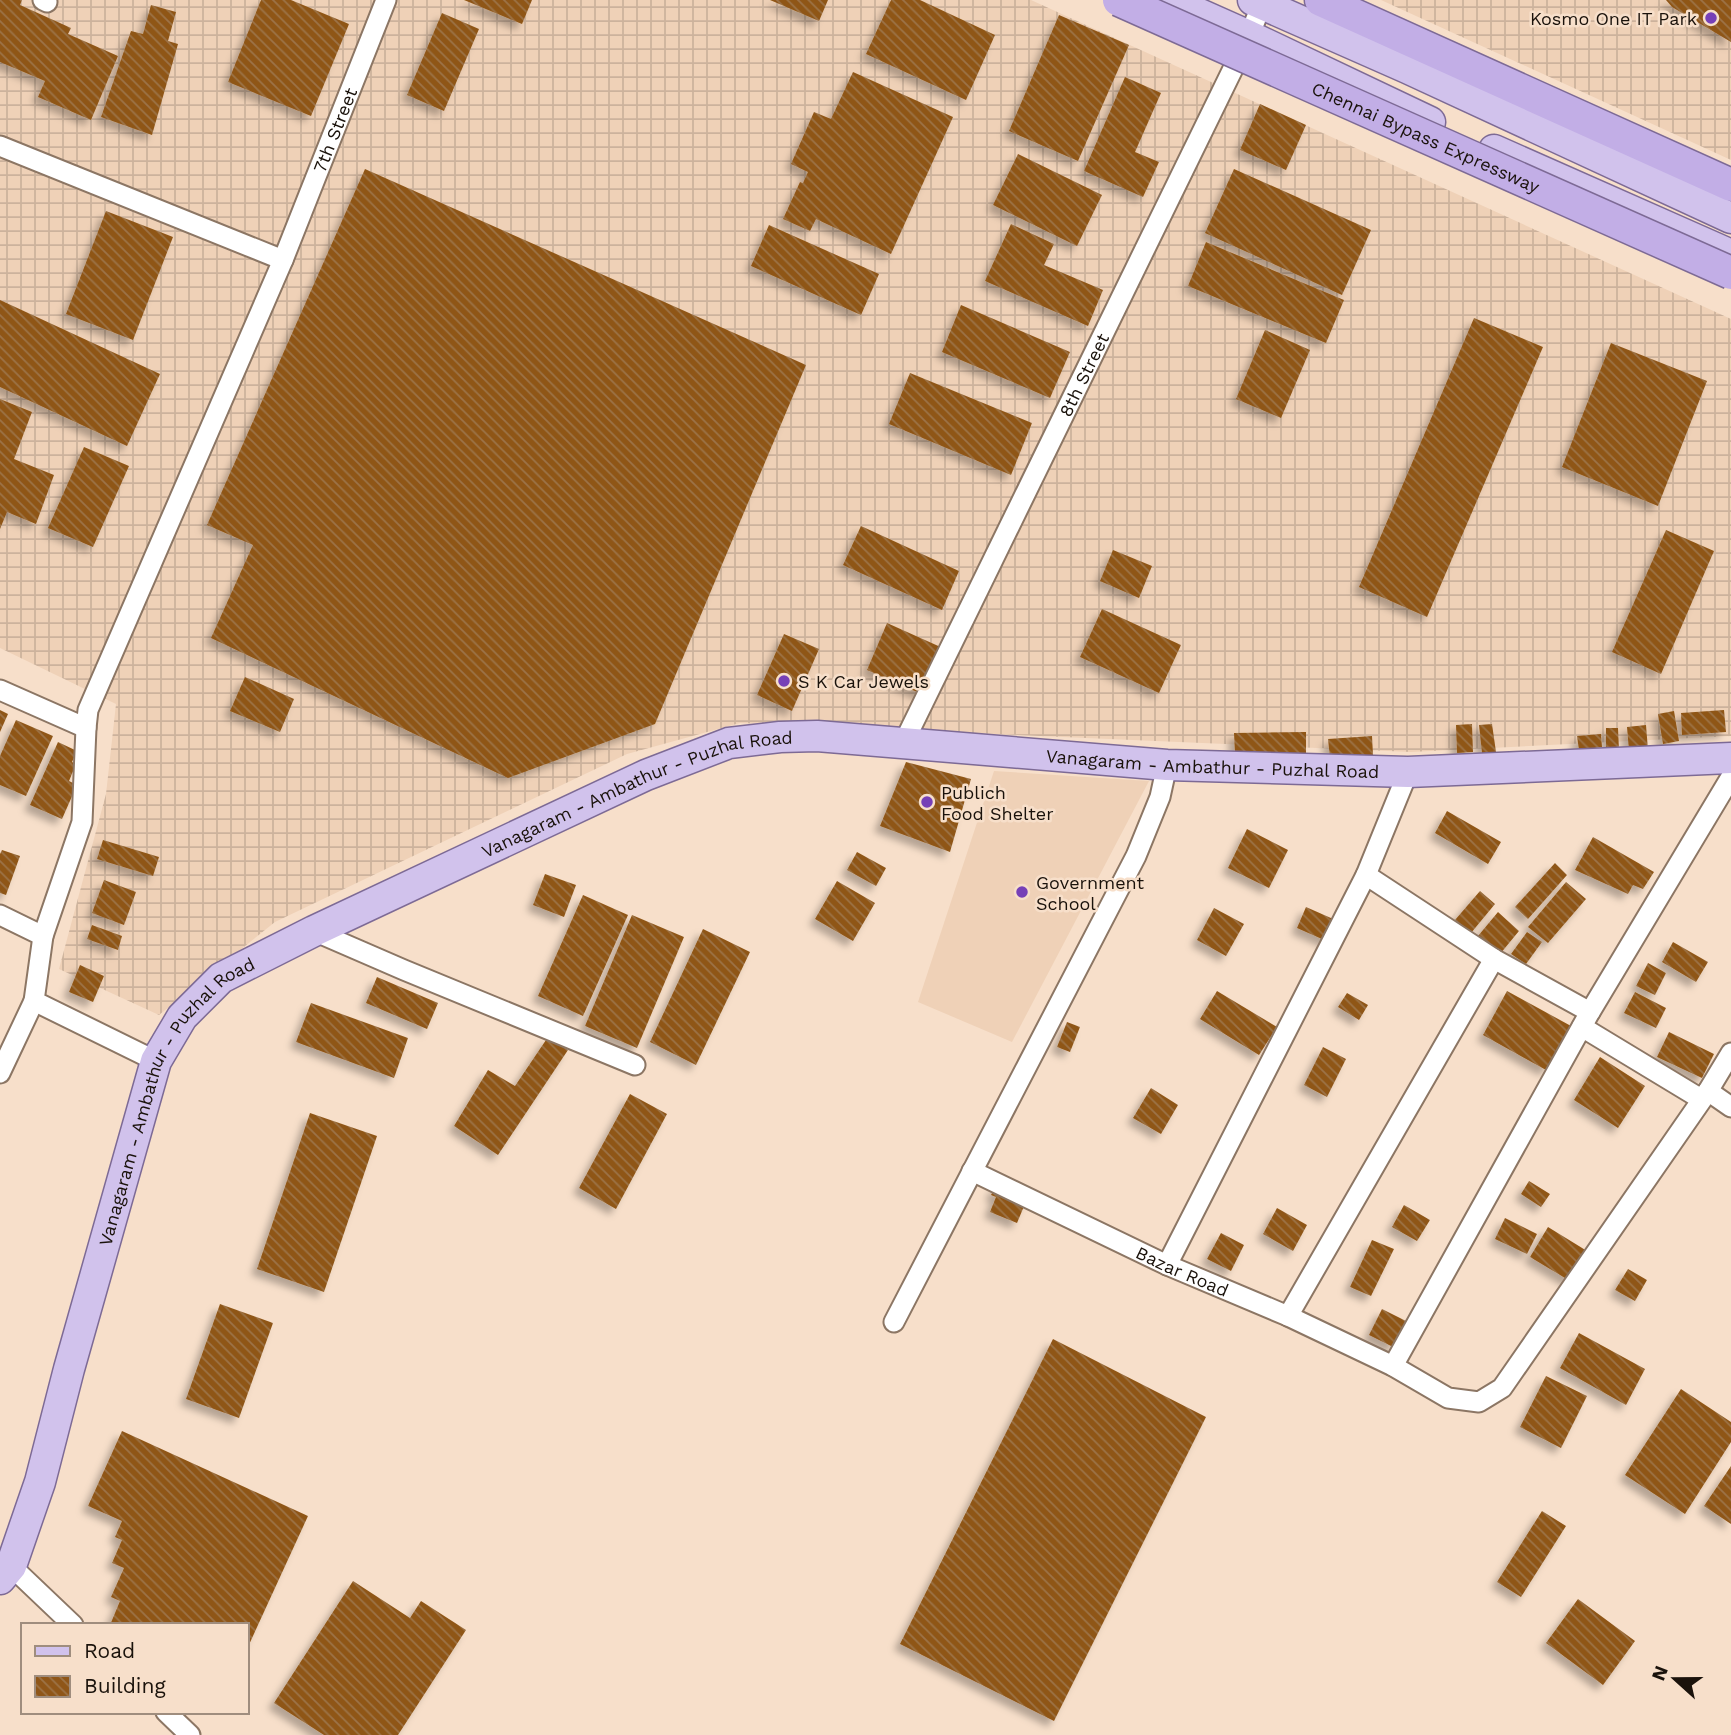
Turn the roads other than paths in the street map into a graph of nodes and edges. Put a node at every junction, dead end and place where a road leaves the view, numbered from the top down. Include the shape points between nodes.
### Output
1 (386, 0) edge
2 (1119, 0) edge
3 (1168, 0) edge
4 (1321, 0) edge
5 (1257, 2) edge
6 (1249, 36) junction
7 (0, 146) edge
8 (1731, 185) edge
9 (1731, 218) edge
10 (1731, 255) edge
11 (283, 260) junction
12 (1731, 273) edge
13 (0, 690) edge
14 (86, 728) junction
15 (903, 744) junction
16 (1731, 758) edge
17 (1167, 765) junction
18 (1408, 772) junction
19 (1731, 777) edge
20 (1366, 875) junction
21 (0, 915) edge
22 (314, 930) junction
23 (43, 936) junction
24 (1494, 959) junction
25 (34, 1001) junction
26 (1586, 1019) junction
27 (1731, 1053) edge
28 (156, 1061) junction
29 (635, 1065) dead end
30 (0, 1073) edge
31 (1704, 1095) junction
32 (1731, 1107) edge
33 (972, 1171) junction
34 (1167, 1265) junction
35 (1289, 1316) junction
36 (894, 1322) dead end
37 (1393, 1366) junction
38 (6, 1573) edge
39 (71, 1623) edge
40 (168, 1714) edge
41 (190, 1735) edge

1 - 11 street, 7th Street
2 - 12 highway, Chennai Bypass Expressway, bridge
3 - 6 main road
4 - 8 highway
5 - 6 street, 8th Street
5 - 9 main road
6 - 10 main road via 1409,113
6 - 15 street, 8th Street
7 - 11 street
11 - 14 street, 7th Street via 88,710
13 - 14 street
14 - 23 street, 7th Street via 82,822
15 - 17 main road, Vanagaram - Ambathur - Puzhal Road
15 - 22 main road, Vanagaram - Ambathur - Puzhal Road via 817,736 729,743 646,775
16 - 18 main road, Vanagaram - Ambathur - Puzhal Road
17 - 18 main road, Vanagaram - Ambathur - Puzhal Road
17 - 33 street via 1160,797 1136,856
18 - 20 street
19 - 26 street
20 - 24 street
20 - 34 street
21 - 23 street
22 - 28 main road, Vanagaram - Ambathur - Puzhal Road via 221,978 181,1017
22 - 29 street
23 - 25 street, 7th Street
24 - 26 street
24 - 35 street
25 - 28 street
25 - 30 street, 7th Street
26 - 31 street
26 - 37 street
27 - 31 street, Bazar Road
28 - 38 main road, Vanagaram - Ambathur - Puzhal Road via 40,1482
31 - 32 street
31 - 37 street, Bazar Road via 1502,1388 1479,1402 1448,1398
33 - 34 street, Bazar Road
33 - 36 street
34 - 35 street, Bazar Road
35 - 37 street, Bazar Road
38 - 39 street
40 - 41 street

